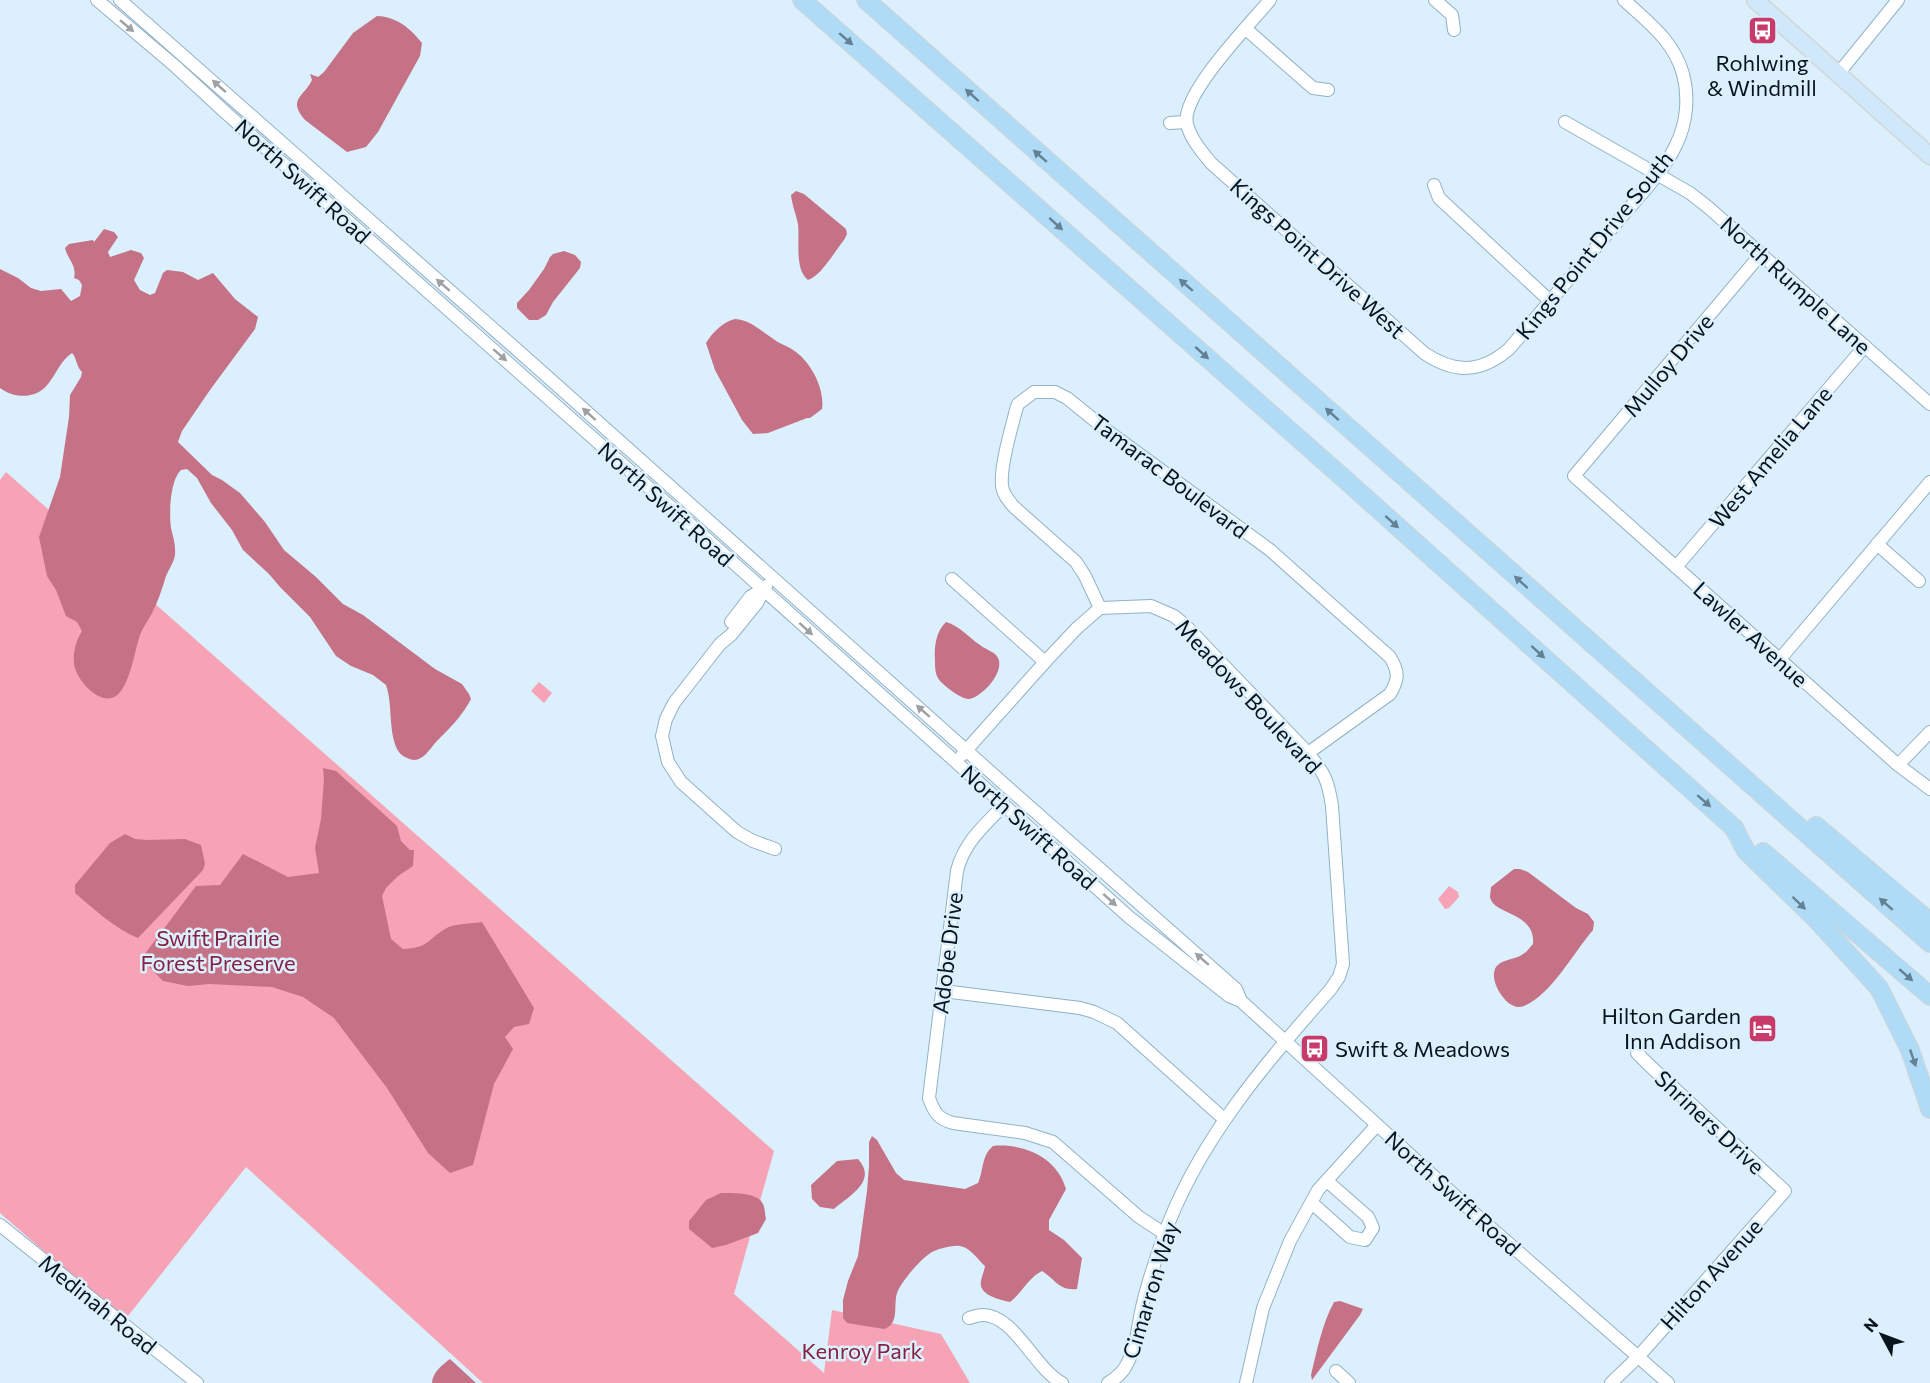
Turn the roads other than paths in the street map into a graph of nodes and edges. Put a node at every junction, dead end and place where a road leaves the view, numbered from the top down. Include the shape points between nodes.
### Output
1 (97, 0) edge
2 (120, 0) edge
3 (802, 0) edge
4 (866, 0) edge
5 (876, 0) edge
6 (1270, 0) edge
7 (1435, 0) edge
8 (1624, 0) edge
9 (1755, 0) edge
10 (1898, 0) edge
11 (1246, 29) junction
12 (1454, 30) dead end
13 (937, 63) junction
14 (1838, 75) junction
15 (1328, 90) dead end
16 (1565, 122) dead end
17 (1170, 123) dead end
18 (1188, 128) junction
19 (1930, 156) edge
20 (1657, 174) junction
21 (1434, 184) dead end
22 (1761, 254) junction
23 (1550, 301) junction
24 (1865, 346) junction
25 (1464, 372) joint
26 (1930, 404) edge
27 (1574, 476) joint
28 (1930, 482) edge
29 (1877, 544) junction
30 (1676, 567) junction
31 (773, 579) junction
32 (952, 579) dead end
33 (1920, 581) dead end
34 (763, 590) junction
35 (1100, 608) junction
36 (1581, 635) junction
37 (1780, 659) junction
38 (1045, 662) junction
39 (1930, 732) edge
40 (967, 750) junction
41 (1308, 753) junction
42 (956, 762) junction
43 (1898, 765) junction
44 (1930, 789) edge
45 (1004, 805) junction
46 (1734, 828) junction
47 (775, 849) dead end
48 (1930, 922) edge
49 (1930, 942) edge
50 (943, 991) junction
51 (1930, 996) edge
52 (1240, 1001) junction
53 (1285, 1042) junction
54 (1638, 1053) dead end
55 (1930, 1109) edge
56 (1224, 1119) junction
57 (1377, 1125) junction
58 (1327, 1181) junction
59 (1785, 1191) joint
60 (1312, 1203) junction
61 (0, 1225) edge
62 (1165, 1234) junction
63 (969, 1318) dead end
64 (1638, 1357) junction
65 (1335, 1371) dead end
66 (197, 1383) edge
67 (1062, 1383) edge
68 (1108, 1383) edge
69 (1246, 1383) edge
70 (1349, 1383) edge
71 (1611, 1383) edge
72 (1668, 1383) edge

1 -> 34 street, North Swift Road
31 -> 2 street, North Swift Road
3 -> 46 highway
4 - 13 highway
5 - 13 highway
6 - 11 street
7 - 12 street via 1452,15
8 - 20 street, Kings Point Drive South via 1670,45 1685,83 1686,108 1680,134
9 - 14 main road
10 - 14 street
11 - 15 street via 1313,88
11 - 18 street via 1192,96 1187,109
36 -> 13 highway
14 - 19 main road
16 - 20 street, North Rumple Lane
17 - 18 street
18 - 25 street, Kings Point Drive West via 1211,163 1424,353
20 - 22 street, North Rumple Lane via 1709,208
20 - 23 street, Kings Point Drive South
21 - 23 street via 1439,198
22 - 24 street, North Rumple Lane
22 - 27 street, Mulloy Drive
23 - 25 street, Kings Point Drive South via 1496,360
24 - 26 street, North Rumple Lane
24 - 30 street, West Amelia Lane
27 - 30 street, Lawler Avenue
28 - 29 street
29 - 33 street
29 - 37 street
30 - 37 street, Lawler Avenue
31 - 34 street
40 -> 31 street, North Swift Road
32 - 38 street
34 -> 42 street, North Swift Road
34 - 47 street via 757,603 669,710 662,736 666,758 681,782 737,832
35 - 38 street
35 - 41 street, Meadows Boulevard via 1151,606 1174,616
35 - 41 street, Tamarac Boulevard via 1072,557 1014,507 1002,487 1018,404 1035,392 1055,392 1066,398 1270,550 1390,657 1397,670 1396,685 1390,694
36 - 48 highway via 1624,666
49 -> 36 highway
37 - 43 street, Lawler Avenue
38 - 40 street
39 - 43 street
40 - 42 street
52 -> 40 street, North Swift Road via 1236,989
41 - 53 street, Meadows Boulevard via 1329,784 1343,964 1339,978
42 - 45 street, North Swift Road
43 - 44 street, Lawler Avenue
45 - 50 street, Adobe Drive via 960,856
45 -> 52 street, North Swift Road via 1129,917
46 -> 51 highway
46 -> 55 highway via 1746,851 1879,988 1910,1050
50 - 56 street via 1080,1008 1106,1016
50 - 62 street, Adobe Drive via 929,1098 937,1116 953,1123 1025,1133 1053,1142 1139,1217
52 - 53 street, North Swift Road
53 - 56 street, Cimarron Way
53 - 57 street, North Swift Road
54 - 59 street, Shriners Drive
56 - 62 street, Cimarron Way via 1189,1180
57 - 58 street
57 - 64 street, North Swift Road
58 - 60 street
58 - 60 street via 1368,1217 1373,1228 1365,1240 1350,1237
59 - 64 street, Hilton Avenue
60 - 69 street via 1290,1241 1263,1308
61 - 66 street, Medinah Road
62 - 68 street, Cimarron Way via 1143,1300 1129,1362
63 - 67 street via 984,1315 1004,1323 1050,1375
64 - 71 street, Hilton Avenue
64 - 72 street, North Swift Road
65 - 70 street

